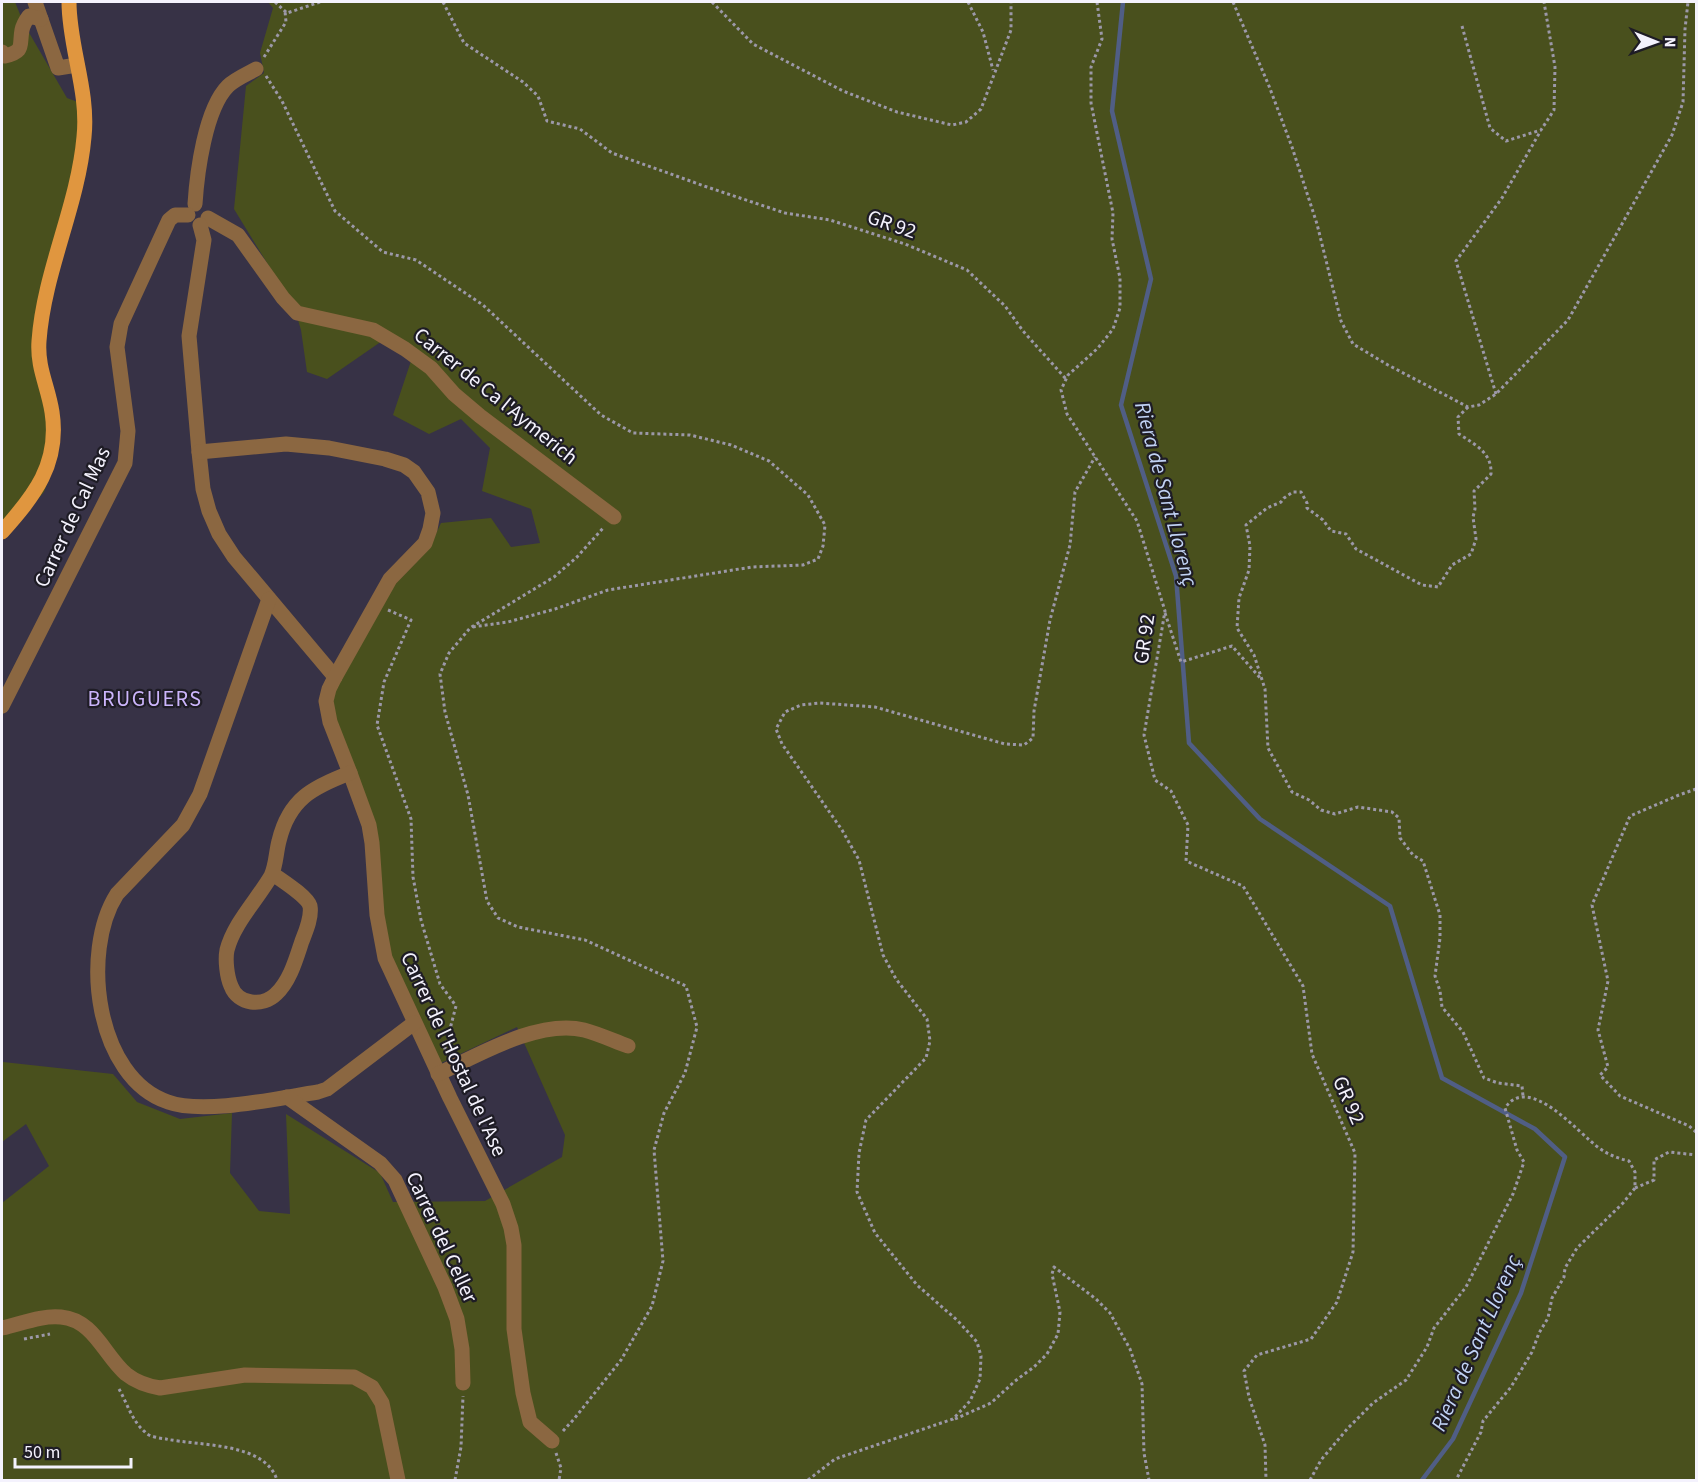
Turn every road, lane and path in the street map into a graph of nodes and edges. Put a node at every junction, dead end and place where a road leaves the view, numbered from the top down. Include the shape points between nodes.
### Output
1 (35, 2) edge
2 (69, 2) edge
3 (275, 2) edge
4 (320, 2) edge
5 (443, 2) edge
6 (712, 2) edge
7 (968, 2) edge
8 (1011, 2) edge
9 (1097, 2) edge
10 (1233, 2) edge
11 (1544, 2) edge
12 (1688, 2) edge
13 (285, 11) junction
14 (41, 19) junction
15 (1462, 26) dead end
16 (2, 52) edge
17 (77, 65) junction
18 (256, 69) junction
19 (994, 72) junction
20 (1541, 130) junction
21 (198, 215) junction
22 (1066, 379) junction
23 (1496, 393) junction
24 (1468, 407) junction
25 (199, 452) junction
26 (1095, 457) junction
27 (614, 517) joint
28 (2, 532) edge
29 (269, 599) junction
30 (375, 605) junction
31 (1165, 611) junction
32 (471, 628) junction
33 (335, 677) junction
34 (1263, 681) junction
35 (2, 706) edge
36 (350, 773) junction
37 (1696, 789) edge
38 (273, 874) junction
39 (414, 1023) junction
40 (628, 1046) dead end
41 (438, 1074) junction
42 (1523, 1096) junction
43 (287, 1097) junction
44 (1696, 1132) edge
45 (1696, 1155) edge
46 (1635, 1188) junction
47 (2, 1328) edge
48 (57, 1332) dead end
49 (20, 1340) dead end
50 (463, 1383) joint
51 (118, 1387) dead end
52 (574, 1419) dead end
53 (953, 1419) junction
54 (552, 1441) joint
55 (277, 1480) edge
56 (398, 1480) edge
57 (455, 1480) edge
58 (559, 1480) edge
59 (808, 1480) edge
60 (1149, 1480) edge
61 (1266, 1480) edge
62 (1310, 1480) edge
63 (1456, 1480) edge

1 - 14 street
2 - 17 main road
3 - 13 path
4 - 13 path
5 - 22 path, GR 92 via 464,43 523,82 537,96 547,121 580,129 612,153 707,187 785,213 852,226 967,270 1005,306
6 - 19 path via 753,44 843,91 897,112 952,125 966,122 981,109
7 - 19 path via 983,32
8 - 19 path via 1011,30
9 - 22 path via 1101,39 1091,67 1091,103 1113,213 1120,308 1113,329
10 - 24 path via 1292,147 1317,224 1341,321 1353,344
11 - 20 path via 1556,67 1554,110
12 - 23 path via 1683,102 1672,135 1568,320
13 - 18 path via 286,22
14 - 16 street via 29,16 22,28 22,45 15,54 5,56
14 - 17 street via 58,68
15 - 20 path via 1490,128 1506,141
17 - 28 main road via 85,135 39,341 40,370 52,411 52,449 38,488
18 - 21 street via 228,87 214,111 201,155
18 - 32 path via 264,74 282,101 335,211 383,252 416,260 483,305 601,415 633,433 690,435 731,445 769,461 808,495 825,525 818,559 803,565 752,567 608,590 555,609
20 - 23 path via 1502,198 1456,261
21 - 25 street via 204,240 189,336
21 - 27 street, Carrer de Ca l'Aymerich via 238,235 297,313 374,330 405,349 431,368 480,416
21 - 35 street, Carrer de Cal Mas via 175,215 169,220 126,312 118,336 128,431 125,463
22 - 26 path, GR 92 via 1061,390 1067,414
23 - 24 path via 1479,405
24 - 34 path via 1458,417 1459,434 1487,455 1491,474 1474,491 1476,539 1471,554 1452,565 1438,587 1422,585 1356,549 1346,534 1331,531 1307,508 1301,492 1293,492 1246,525 1249,570 1239,598 1237,628 1254,655
25 - 29 street via 203,489 219,534
25 - 30 street, Carrer de l'Hostal de l'Ase via 286,444 385,459 414,472 431,503 430,529 425,543 390,579
26 - 31 path, GR 92 via 1137,521
26 - 53 path via 1076,492 1070,545 1050,620 1034,711 1033,738 1024,745 1005,744 875,707 820,703 785,712 776,729 859,860 884,955 896,979 927,1019 930,1041 926,1058 866,1120 857,1192 874,1233 916,1285 977,1342 980,1379 970,1401
27 - 32 path via 554,577
29 - 33 street
29 - 43 street via 200,794 183,825 109,907 100,936 97,970 106,1025 121,1063 148,1094 190,1107
30 - 33 street, Carrer de l'Hostal de l'Ase
30 - 41 path via 411,620 384,682 377,725 411,819 413,877 421,920 440,984 456,1005
31 - 34 path via 1181,662 1232,646
31 - 61 path, GR 92 via 1144,735 1155,780 1171,791 1188,825 1186,861 1243,886 1303,986 1312,1054 1355,1153 1353,1252 1337,1302 1311,1339 1257,1355 1244,1371 1266,1444
32 - 52 path via 449,653 440,674 487,901 498,918 518,927 585,940 686,986 697,1028 685,1073 664,1113 654,1150 663,1261 652,1306 621,1360
33 - 36 street, Carrer de l'Hostal de l'Ase via 329,689 327,711
34 - 42 path via 1268,748 1292,792 1335,814 1358,807 1392,812 1399,818 1401,837 1413,855 1423,861 1440,915 1435,976 1442,1007 1463,1032 1484,1078 1522,1086
36 - 38 street via 312,790 295,806 281,833
36 - 39 street, Carrer de l'Hostal de l'Ase via 369,825 385,958
37 - 44 path via 1630,816 1592,905 1608,981 1598,1030 1608,1067 1600,1075 1620,1096
38 - 38 street via 306,900 310,907 308,925 285,982 266,1001 252,1003 230,986 227,951
39 - 41 street, Carrer de l'Hostal de l'Ase
39 - 43 street via 327,1089
40 - 41 street via 583,1030 563,1028 524,1036
41 - 54 street, Carrer de l'Hostal de l'Ase via 511,1228 514,1329 523,1393 530,1422
42 - 46 path via 1562,1115 1611,1156 1629,1161 1635,1172
42 - 62 path via 1510,1100 1505,1108 1524,1162 1513,1194 1466,1287 1434,1328 1406,1380 1373,1403 1348,1428
43 - 50 street, Carrer del Celler via 380,1163 395,1180 457,1319
45 - 46 path via 1669,1152 1654,1160 1654,1180
46 - 63 path via 1577,1248 1552,1298 1548,1318 1532,1352 1511,1387 1483,1421
47 - 56 street via 48,1317 77,1322 91,1331 127,1375 160,1388 245,1375 354,1377 372,1387 382,1402
48 - 49 path
50 - 57 path via 461,1447
51 - 55 path via 146,1434 232,1448 265,1461
53 - 59 path via 835,1459
53 - 60 path via 991,1403 1047,1354 1058,1334 1060,1312 1054,1268 1110,1313 1131,1349 1142,1384 1144,1453
54 - 58 path via 561,1468

